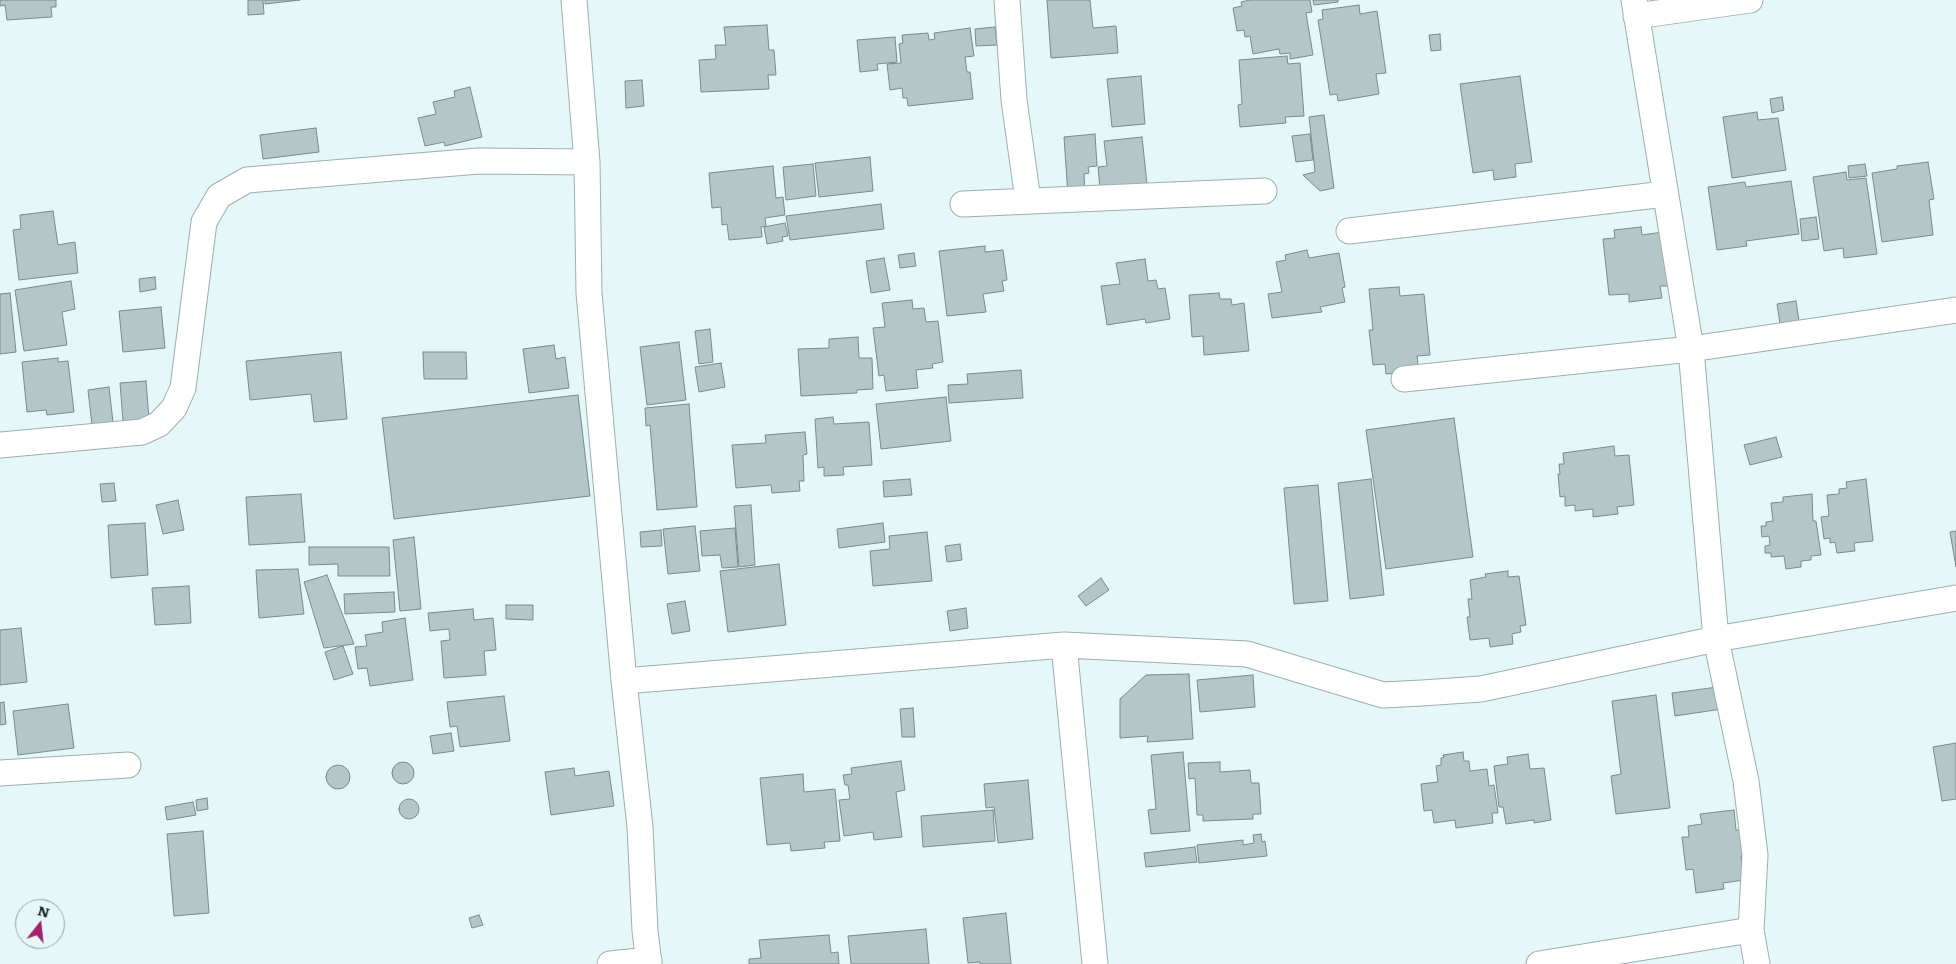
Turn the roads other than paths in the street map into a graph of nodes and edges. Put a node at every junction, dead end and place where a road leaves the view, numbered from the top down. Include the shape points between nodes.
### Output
1 (574, 0) edge
2 (1007, 0) edge
3 (1750, 0) edge
4 (1635, 8) edge
5 (587, 162) junction
6 (1264, 191) dead end
7 (1666, 194) junction
8 (1028, 200) junction
9 (963, 204) dead end
10 (1349, 231) dead end
11 (1956, 310) edge
12 (1691, 349) junction
13 (1404, 379) dead end
14 (0, 445) edge
15 (1956, 598) edge
16 (1716, 639) junction
17 (1064, 645) junction
18 (624, 681) junction
19 (128, 765) dead end
20 (0, 773) edge
21 (1752, 930) junction
22 (649, 962) edge
23 (610, 964) edge
24 (1095, 964) edge
25 (1539, 964) edge
26 (1757, 964) edge

1 - 5 street
2 - 8 street via 1014,100
3 - 4 street
4 - 7 street
5 - 14 street via 479,161 247,180 219,196 204,222 183,388 174,408 159,424 142,432
5 - 18 street via 589,293
6 - 8 street
7 - 10 street
7 - 12 street
8 - 9 street
11 - 12 street
12 - 13 street
12 - 16 street
15 - 16 street
16 - 17 street via 1481,689 1384,695 1247,654
16 - 21 street via 1750,809 1755,854
17 - 18 street
17 - 24 street
18 - 22 street via 640,827
19 - 20 street
21 - 25 street
21 - 26 street
22 - 23 street

